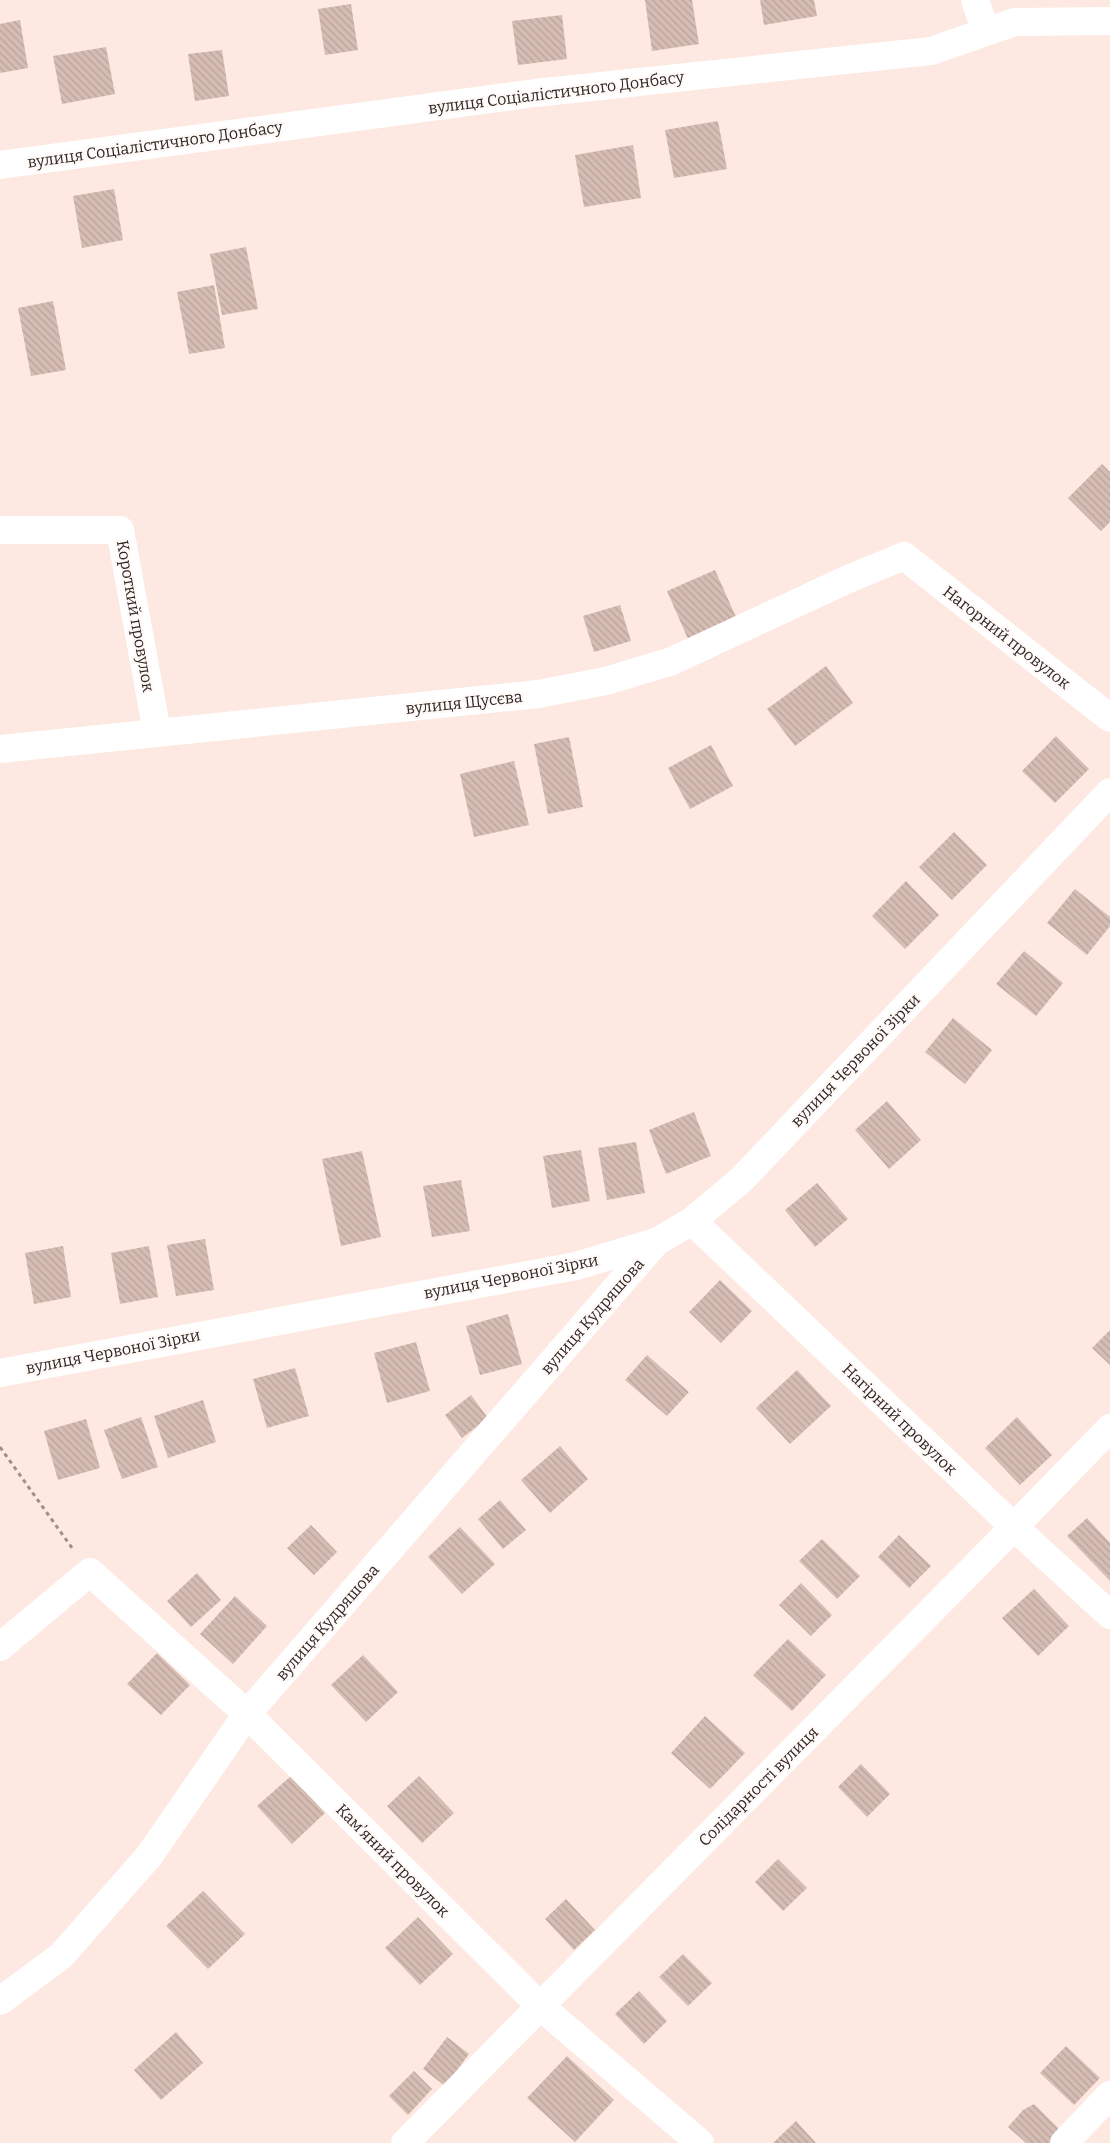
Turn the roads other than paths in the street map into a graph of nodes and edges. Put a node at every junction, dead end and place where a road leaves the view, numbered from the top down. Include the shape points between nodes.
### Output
1 (975, 0) edge
2 (1110, 21) edge
3 (986, 32) junction
4 (0, 165) edge
5 (0, 530) edge
6 (904, 556) joint
7 (1110, 718) edge
8 (157, 732) junction
9 (0, 749) edge
10 (1110, 792) edge
11 (692, 1221) junction
12 (656, 1242) junction
13 (0, 1373) edge
14 (1110, 1428) edge
15 (1014, 1528) junction
16 (1110, 1616) edge
17 (0, 1647) edge
18 (247, 1714) junction
19 (0, 2001) edge
20 (540, 2006) junction
21 (1110, 2095) edge
22 (405, 2143) edge
23 (700, 2143) edge
24 (1064, 2143) edge

1 - 3 street
2 - 3 street, вулиця Соціалістичного Донбасу via 1015,22
3 - 4 street, вулиця Соціалістичного Донбасу via 931,52 535,92
5 - 8 street, Короткий провулок via 120,530
6 - 7 street, Нагорний провулок
6 - 8 street, вулиця Щусєва via 672,661 606,681 538,694
8 - 9 street, вулиця Щусєва
10 - 11 street, вулиця Червоної Зірки via 741,1180
11 - 12 street, вулиця Червоної Зірки
11 - 15 street, Нагірний провулок
12 - 13 street, вулиця Червоної Зірки via 576,1266
12 - 18 street, вулиця Кудряшова
14 - 15 street, Солідарності вулиця
15 - 16 street, Нагірний провулок
15 - 20 street, Солідарності вулиця
17 - 18 street, Кам’яний провулок via 90,1572
18 - 19 street, вулиця Кудряшова via 149,1856 61,1956
18 - 20 street, Кам’яний провулок
20 - 22 street, Солідарності вулиця
20 - 23 street, Кам’яний провулок
21 - 24 street

